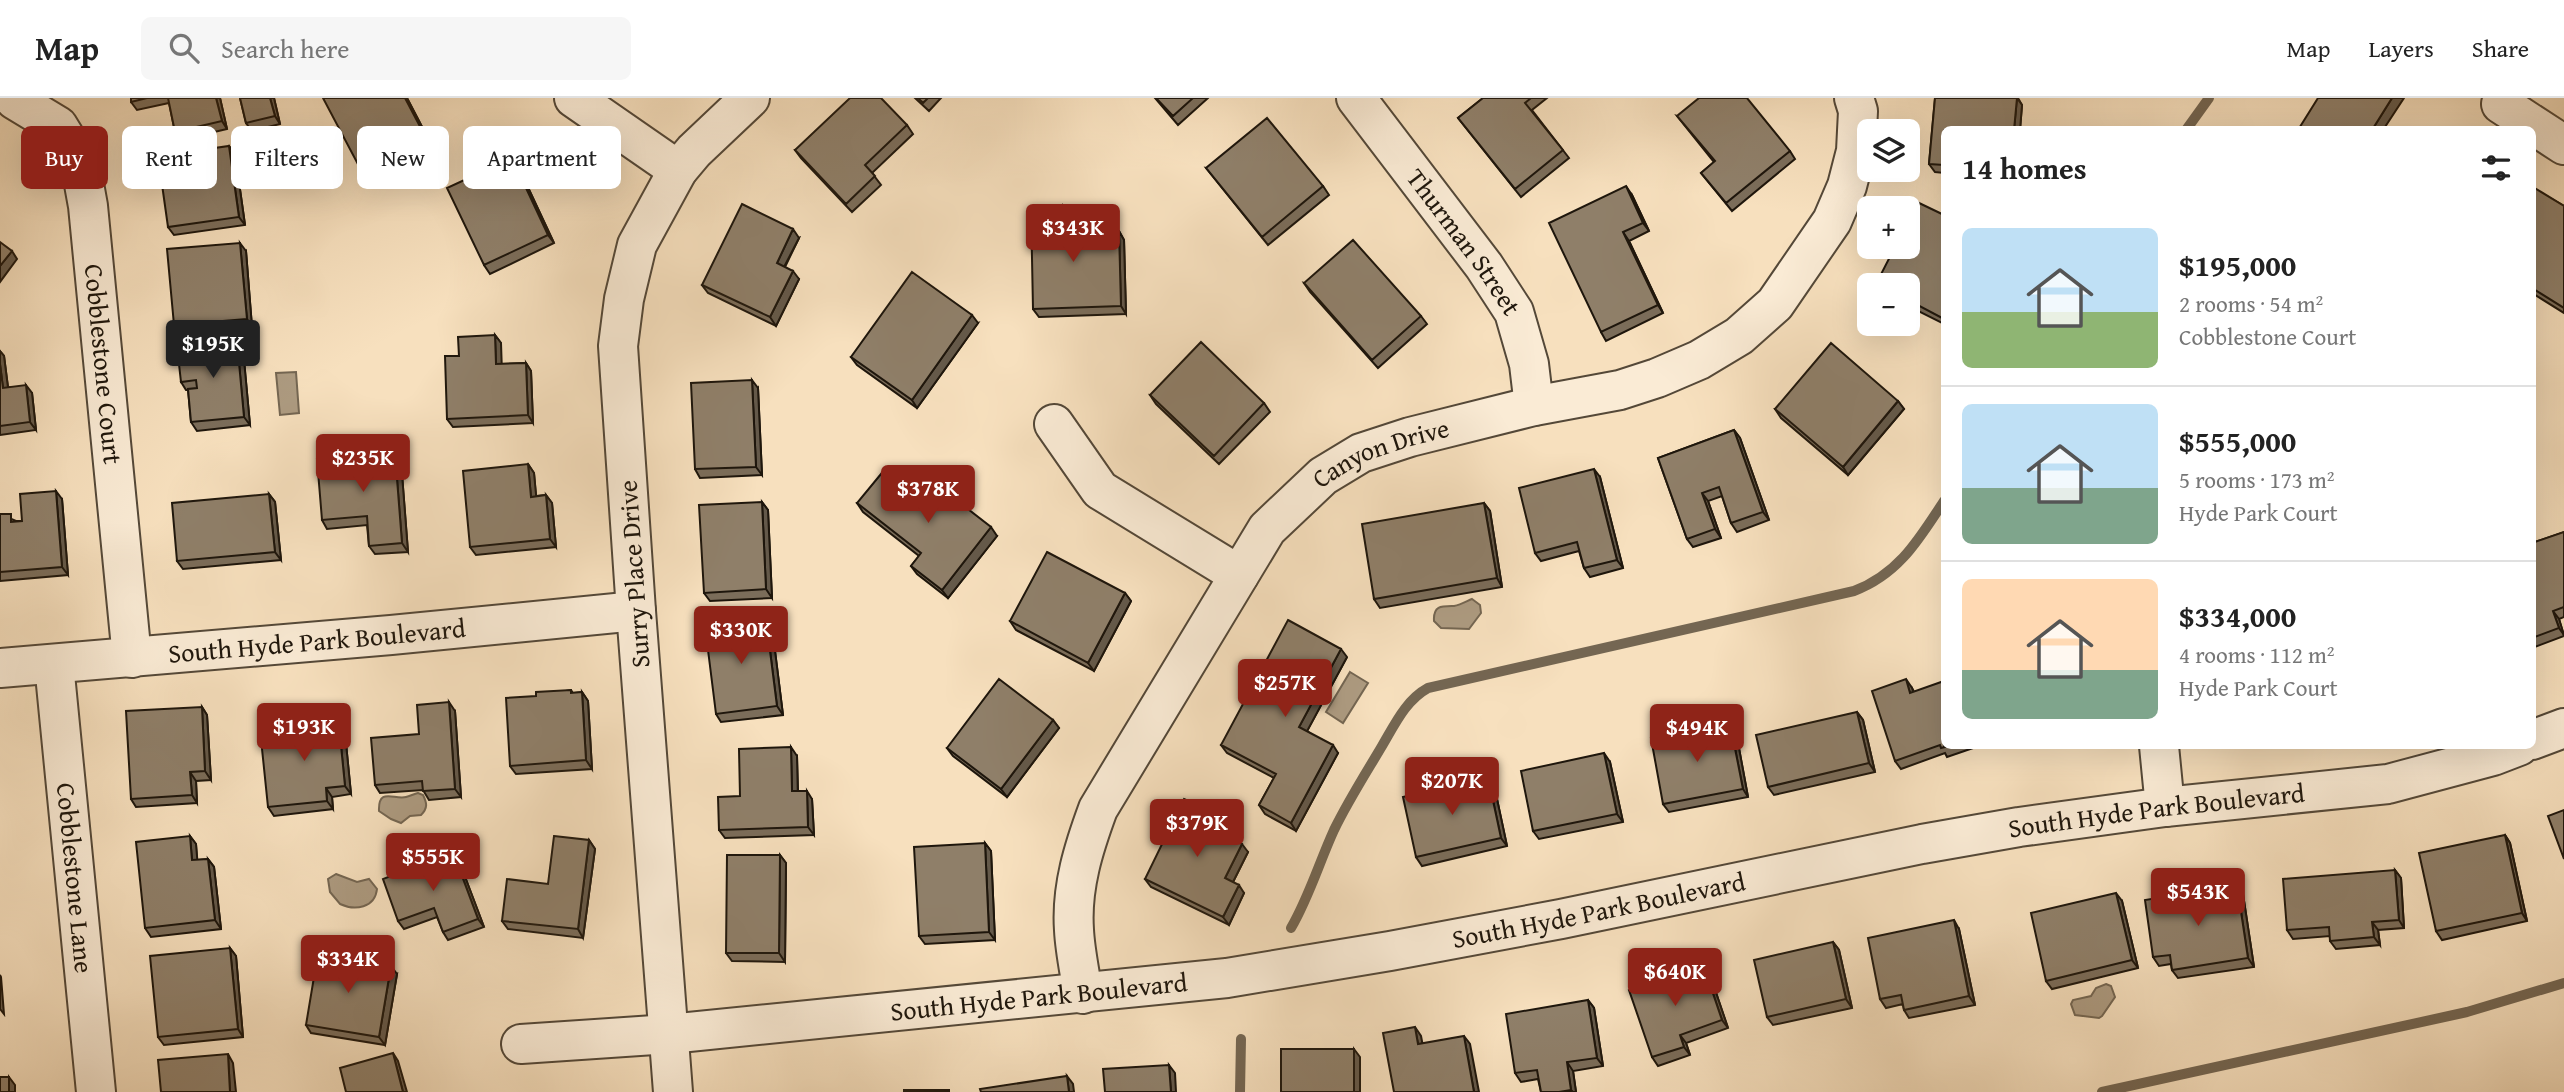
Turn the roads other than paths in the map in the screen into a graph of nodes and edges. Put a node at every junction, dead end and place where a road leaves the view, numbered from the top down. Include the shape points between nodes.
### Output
1 (574, 98) edge
2 (751, 98) edge
3 (1356, 98) edge
4 (1854, 98) edge
5 (15, 100) dead end
6 (2497, 111) edge
7 (2527, 126) edge
8 (2536, 131) edge
9 (2564, 145) edge
10 (678, 170) junction
11 (1534, 406) junction
12 (1054, 424) dead end
13 (1239, 575) junction
14 (636, 611) junction
15 (132, 658) junction
16 (54, 664) junction
17 (0, 668) edge
18 (2564, 728) edge
19 (2536, 738) edge
20 (2159, 749) edge
21 (2511, 749) edge
22 (2165, 807) junction
23 (1083, 994) junction
24 (669, 1034) junction
25 (521, 1044) dead end
26 (96, 1092) edge
27 (673, 1092) edge

1 - 10 street
2 - 10 street, Surry Place Drive
3 - 11 street, Thurman Street via 1514,312 1529,363
4 - 11 street, Canyon Drive via 1858,111 1856,151 1847,186 1832,221 1775,304 1739,336 1666,374 1620,390
5 - 15 street, Cobblestone Court via 58,127 80,162
6 - 7 street
8 - 9 street
10 - 14 street, Surry Place Drive via 637,245 618,346
11 - 13 street, Canyon Drive via 1361,453 1323,476 1290,506 1268,529
12 - 13 street via 1100,490
13 - 23 street, Canyon Drive via 1098,809 1088,834 1076,883 1074,929
14 - 15 street, South Hyde Park Boulevard
14 - 24 street, Surry Place Drive
15 - 16 street, South Hyde Park Boulevard
16 - 17 street, South Hyde Park Boulevard
16 - 26 street, Cobblestone Lane
18 - 19 street
20 - 22 street
21 - 22 street, South Hyde Park Boulevard via 2388,784
22 - 23 street, South Hyde Park Boulevard via 1922,844 1390,951 1227,978
23 - 24 street, South Hyde Park Boulevard
24 - 25 street, South Hyde Park Boulevard
24 - 27 street, Surry Place Drive

